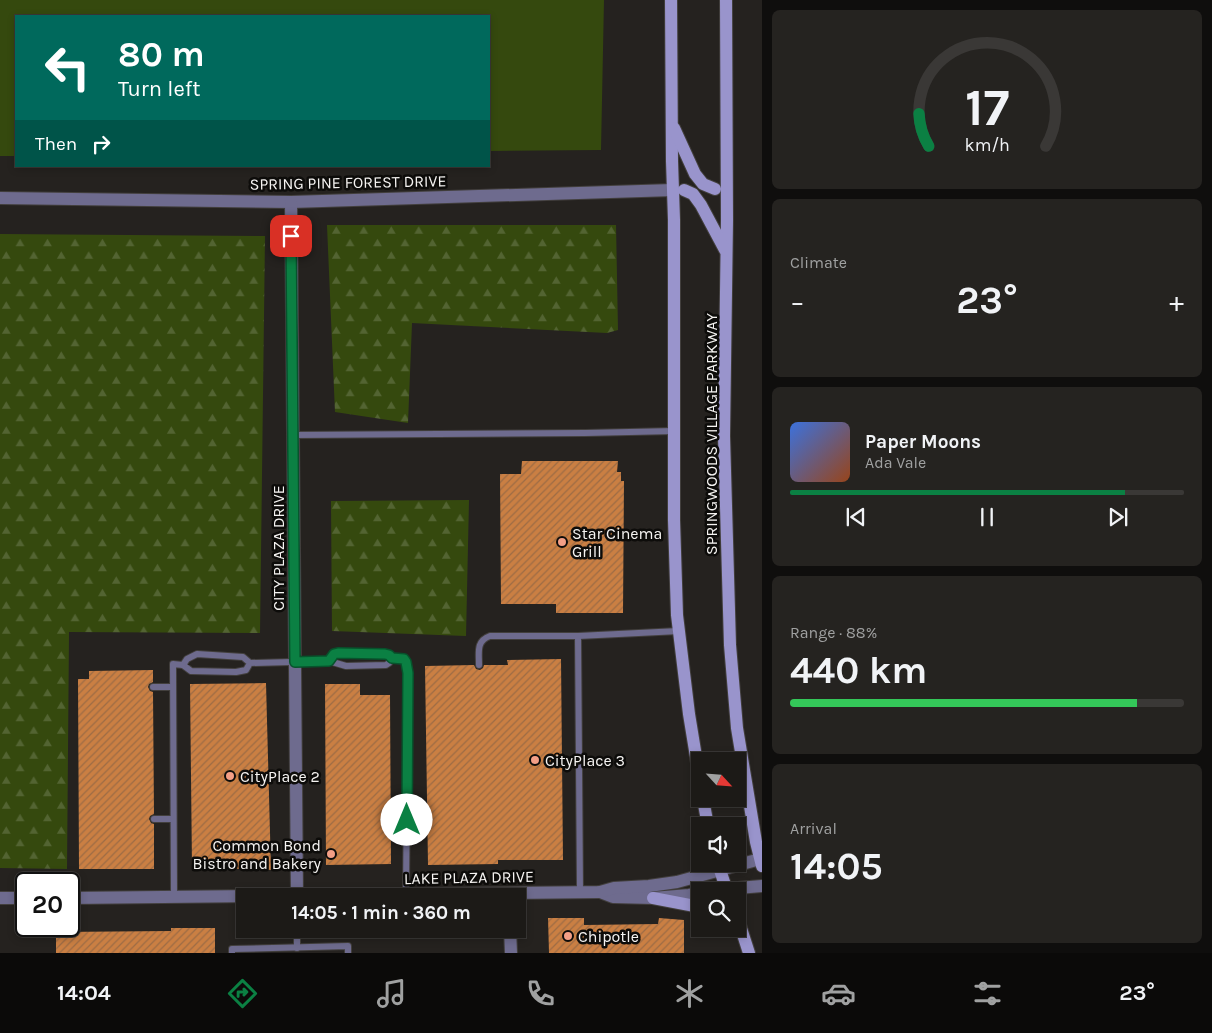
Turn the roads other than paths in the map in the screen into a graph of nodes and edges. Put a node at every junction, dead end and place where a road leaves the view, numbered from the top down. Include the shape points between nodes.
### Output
1 (671, 0) edge
2 (726, 0) edge
3 (672, 124) junction
4 (721, 189) junction
5 (678, 190) junction
6 (0, 198) edge
7 (291, 202) junction
8 (727, 252) junction
9 (674, 431) junction
10 (293, 435) junction
11 (679, 631) junction
12 (578, 636) junction
13 (392, 658) junction
14 (329, 661) junction
15 (295, 662) junction
16 (250, 663) junction
17 (183, 665) junction
18 (479, 665) dead end
19 (153, 687) dead end
20 (173, 687) junction
21 (696, 752) edge
22 (154, 819) dead end
23 (173, 819) junction
24 (761, 863) edge
25 (746, 864) edge
26 (705, 872) edge
27 (762, 886) edge
28 (297, 888) edge
29 (406, 888) edge
30 (746, 888) edge
31 (580, 892) junction
32 (600, 892) junction
33 (526, 894) edge
34 (691, 895) edge
35 (174, 896) junction
36 (236, 896) edge
37 (0, 898) edge
38 (15, 898) edge
39 (80, 898) edge
40 (653, 898) junction
41 (691, 905) edge
42 (744, 937) edge
43 (297, 938) edge
44 (510, 938) edge
45 (297, 948) junction
46 (232, 953) edge
47 (348, 953) edge
48 (511, 953) edge
49 (750, 953) edge

1 - 3 main road
2 - 4 main road, SPRINGWOODS VILLAGE PARKWAY
3 - 4 main road via 695,174 703,184
3 - 5 main road
4 - 5 street, SPRING PINE FOREST DRIVE
4 - 8 main road, SPRINGWOODS VILLAGE PARKWAY
5 - 7 street, SPRING PINE FOREST DRIVE
5 - 8 main road via 694,194
5 - 9 main road
6 - 7 street, SPRING PINE FOREST DRIVE
7 - 10 street, CITY PLAZA DRIVE
8 - 24 main road, SPRINGWOODS VILLAGE PARKWAY via 724,436 730,645 737,728
9 - 10 lane
9 - 11 main road
10 - 15 street, CITY PLAZA DRIVE
11 - 12 lane
11 - 21 main road
12 - 18 lane via 490,636 479,645
12 - 31 lane
13 - 14 lane via 386,665 346,666
13 - 14 lane via 385,654 338,653
13 - 29 lane via 404,659 408,673
14 - 15 lane
15 - 16 lane
15 - 28 street, CITY PLAZA DRIVE
16 - 17 lane via 246,670 236,672 191,671
16 - 17 lane via 243,657 197,654 187,658
17 - 20 lane via 173,664
19 - 20 lane
20 - 23 lane
22 - 23 lane
23 - 35 lane
24 - 25 street, LAKE PLAZA DRIVE
26 - 32 street, LAKE PLAZA DRIVE via 677,882
27 - 30 street
31 - 32 street, LAKE PLAZA DRIVE
31 - 33 street, LAKE PLAZA DRIVE
32 - 40 street, LAKE PLAZA DRIVE via 613,898
34 - 40 street, LAKE PLAZA DRIVE
35 - 36 street, LAKE PLAZA DRIVE
35 - 39 street, LAKE PLAZA DRIVE
37 - 38 street
40 - 41 main road
42 - 49 main road
43 - 45 lane
44 - 48 street
45 - 46 lane via 232,949
45 - 47 lane via 348,946

